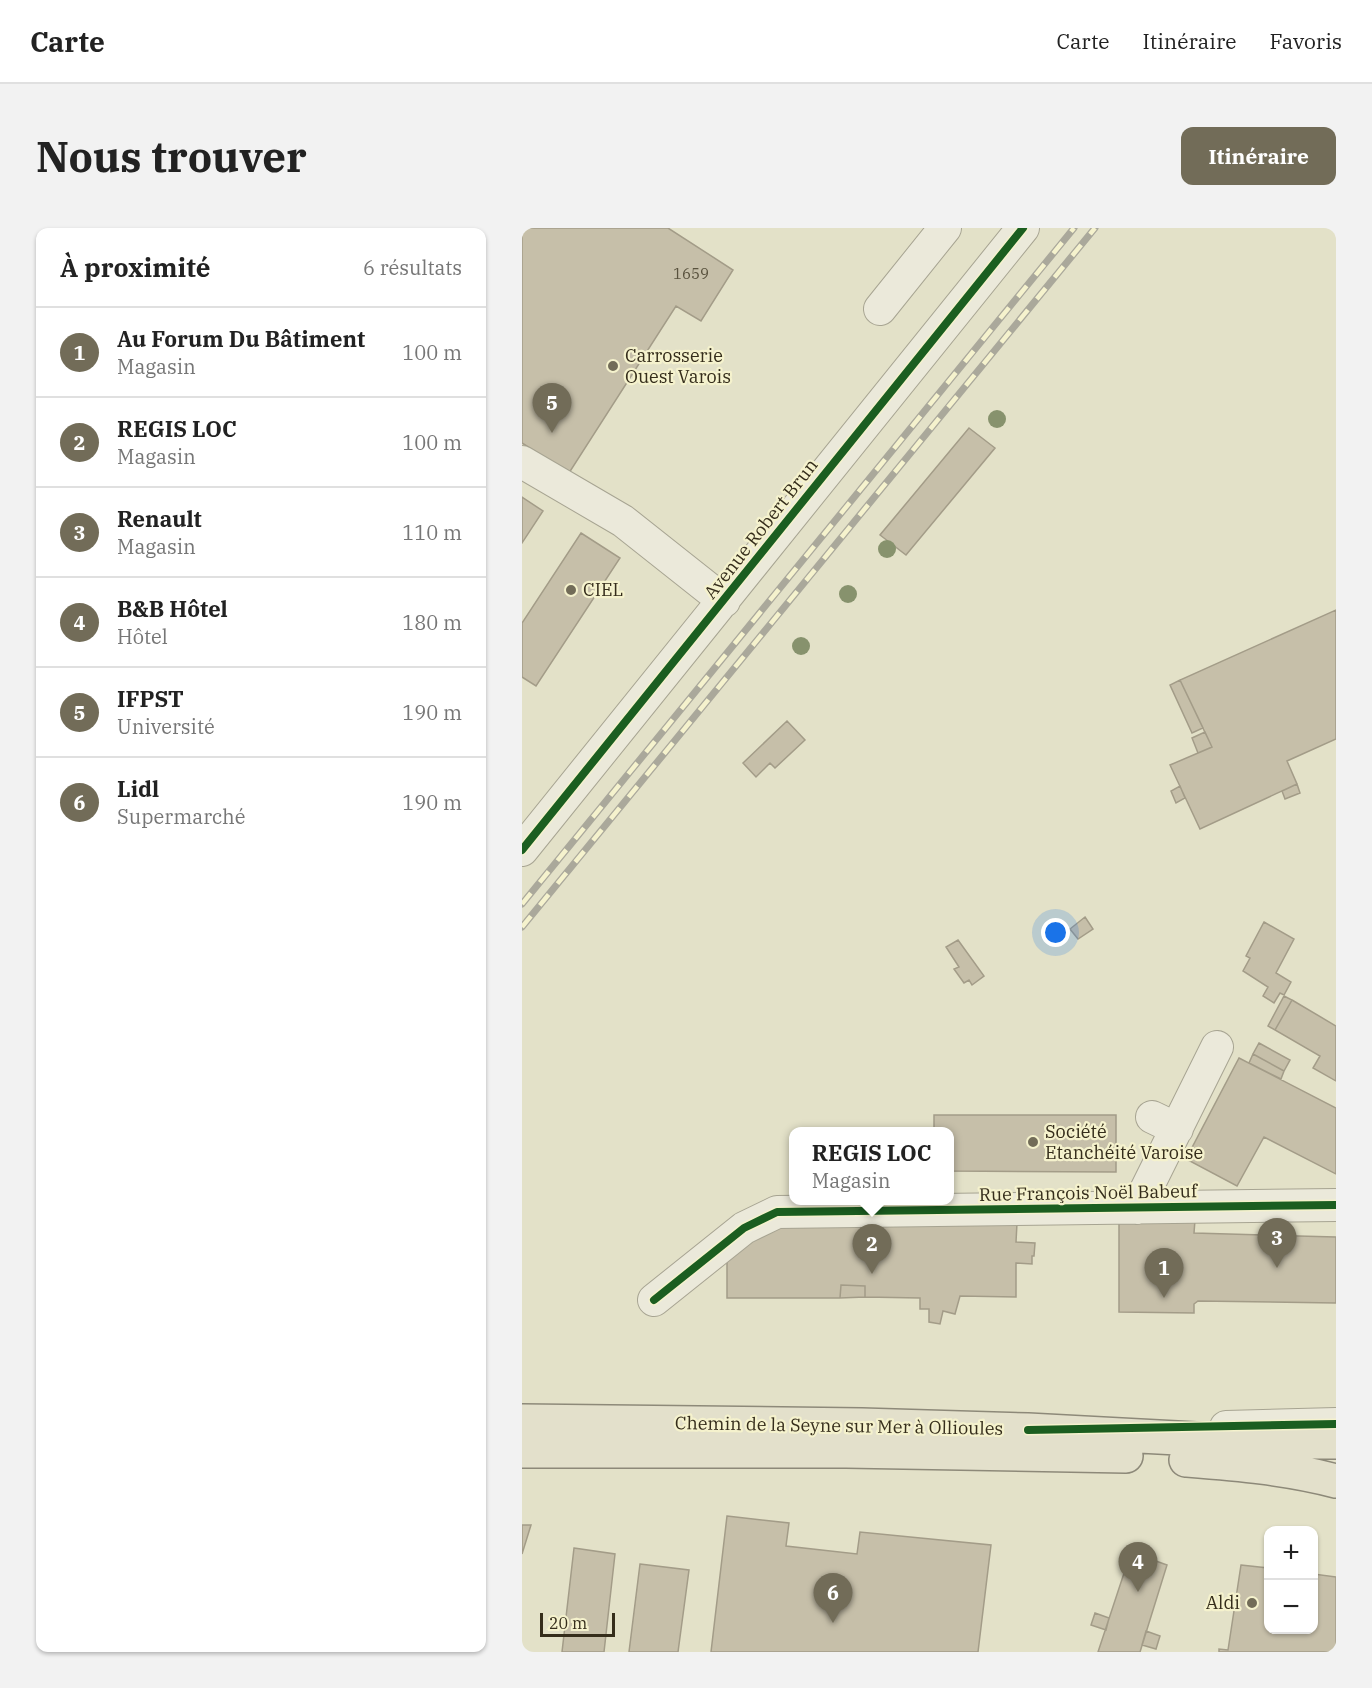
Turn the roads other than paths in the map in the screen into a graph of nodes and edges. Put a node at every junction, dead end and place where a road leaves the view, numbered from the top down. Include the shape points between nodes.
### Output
1 (945, 228) edge
2 (1023, 228) edge
3 (880, 309) dead end
4 (522, 462) edge
5 (724, 601) junction
6 (522, 850) edge
7 (1217, 1047) dead end
8 (1336, 1205) edge
9 (1137, 1208) junction
10 (654, 1300) dead end
11 (522, 1421) edge
12 (1336, 1424) edge
13 (1029, 1430) junction
14 (1336, 1442) edge
15 (522, 1451) edge
16 (1336, 1455) edge
17 (1148, 1457) junction
18 (1336, 1481) edge

1 - 3 street
2 - 5 street, Avenue Robert Brun
4 - 5 street via 623,521
5 - 6 street, Avenue Robert Brun
7 - 9 street via 1164,1123
8 - 9 street, Rue François Noël Babeuf
9 - 10 street, Rue François Noël Babeuf via 777,1212 744,1228
11 - 13 main road, Chemin de la Seyne sur Mer à Ollioules
12 - 13 street
13 - 14 main road, Chemin de la Seyne sur Mer à Ollioules via 1252,1442
15 - 17 main road, Chemin de la Seyne sur Mer à Ollioules via 846,1451
16 - 17 main road, Chemin de la Seyne sur Mer à Ollioules
17 - 18 main road via 1243,1465

